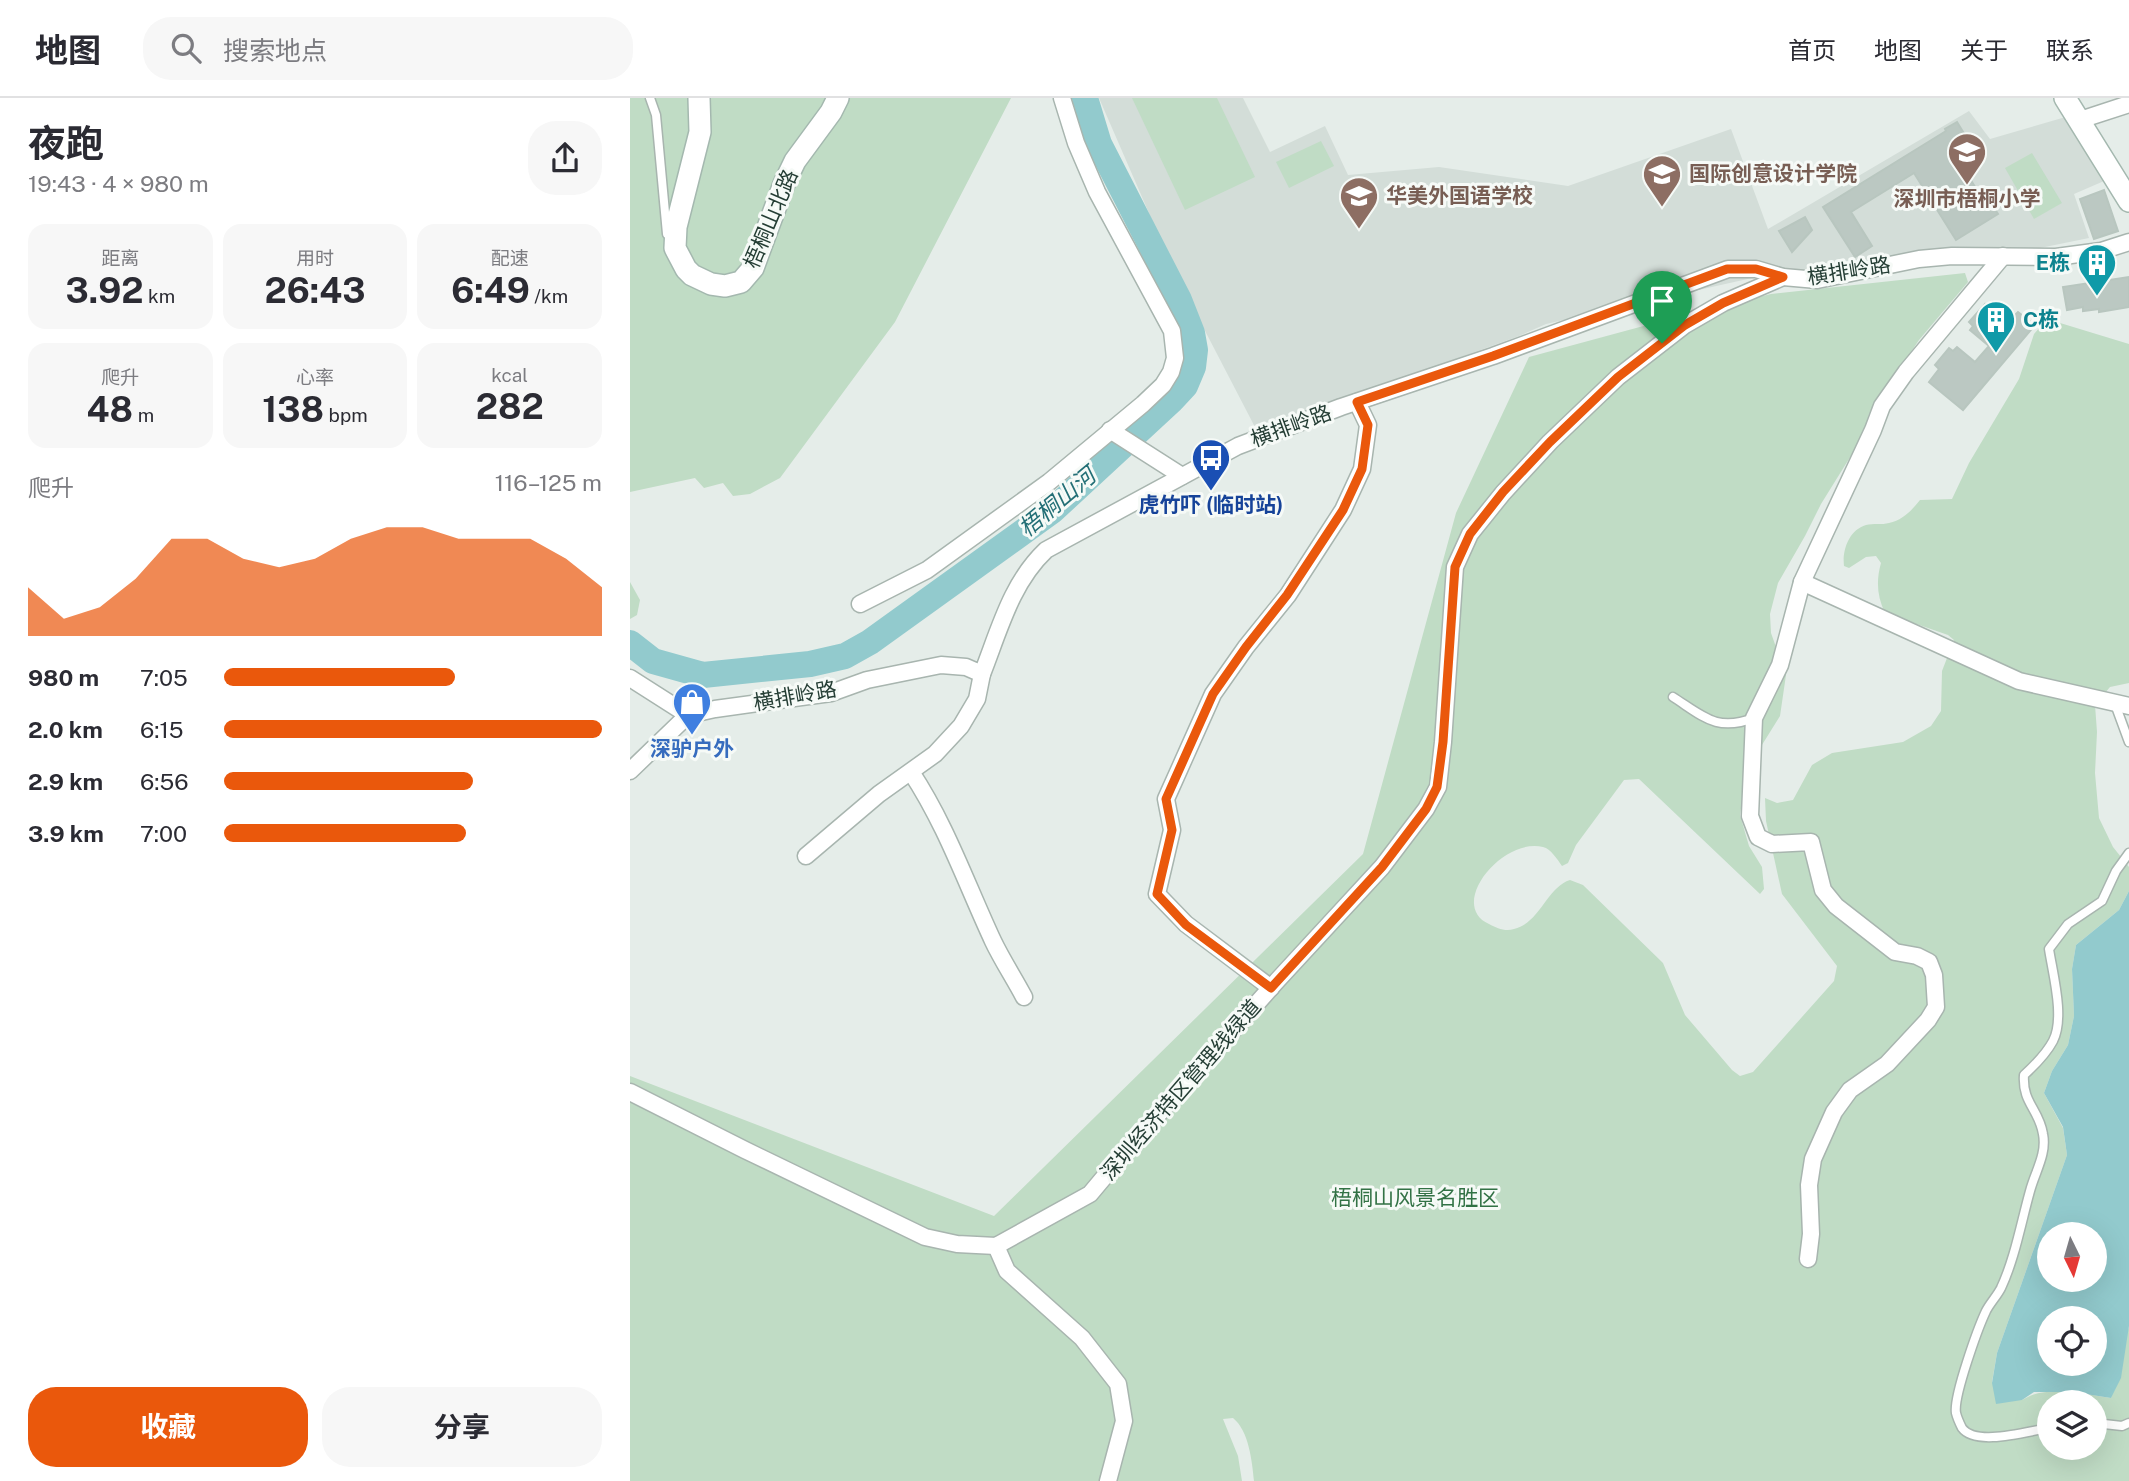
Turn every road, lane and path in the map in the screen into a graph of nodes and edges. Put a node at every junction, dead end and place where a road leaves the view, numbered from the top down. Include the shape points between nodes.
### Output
1 (650, 98) edge
2 (699, 98) edge
3 (838, 98) edge
4 (1062, 98) edge
5 (2065, 98) edge
6 (2129, 104) edge
7 (2080, 120) junction
8 (2129, 201) edge
9 (2129, 242) edge
10 (2003, 256) junction
11 (686, 269) junction
12 (1783, 277) junction
13 (1357, 402) junction
14 (1110, 430) junction
15 (1182, 475) junction
16 (1802, 582) junction
17 (860, 604) dead end
18 (982, 674) junction
19 (630, 678) edge
20 (1673, 697) dead end
21 (2122, 703) edge
22 (688, 715) junction
23 (1754, 718) junction
24 (2129, 741) edge
25 (630, 771) edge
26 (911, 772) junction
27 (2129, 853) edge
28 (806, 856) dead end
29 (1271, 988) junction
30 (1024, 997) dead end
31 (630, 1092) edge
32 (996, 1246) junction
33 (1808, 1259) dead end
34 (2129, 1423) edge
35 (2107, 1424) edge
36 (2037, 1430) edge
37 (1108, 1481) edge

1 - 11 lane via 656,115 668,246
2 - 11 street via 700,132 674,239
3 - 11 street, 梧桐山北路 via 795,161 747,277 725,286
4 - 14 street via 1097,192 1172,331 1175,358 1163,385
5 - 7 street
6 - 7 street
7 - 8 street
9 - 10 street, 横排岭路 via 2056,257
10 - 12 street, 横排岭路 via 1919,260 1817,280
10 - 16 street via 1882,406
12 - 13 street, 横排岭路 via 1756,269 1727,269
12 - 29 street, 深圳经济特区管理线绿道 via 1685,325 1618,377 1550,442 1470,534 1455,567 1437,787 1382,867
13 - 15 street, 横排岭路 via 1238,446
13 - 29 street via 1368,425 1362,469 1343,510 1213,694 1166,799 1172,830 1157,894 1186,925
14 - 15 street
14 - 17 street via 1049,482 927,570
15 - 18 street, 横排岭路 via 1046,550 1031,565 1007,610
16 - 21 street via 2019,681
16 - 23 street via 1780,664
18 - 22 street, 横排岭路 via 941,665 867,680 831,693
18 - 26 street via 977,699 961,726
19 - 22 street
20 - 23 lane via 1720,724 1735,725
21 - 24 lane
22 - 25 street
23 - 33 street via 1750,816 1758,836 1772,844 1811,842 1823,890 1836,906 1895,952 1929,962 1934,975 1936,1006 1928,1020 1887,1064 1850,1090 1834,1112 1813,1159
26 - 28 street
26 - 30 street via 932,804 993,941
27 - 36 lane via 2102,901 2068,924 2049,949 2058,1018 2053,1040 2024,1074 2023,1086 2043,1135 2042,1159 2000,1290 1987,1309 1970,1356 1955,1411 1970,1436
29 - 32 street, 深圳经济特区管理线绿道 via 1090,1194
31 - 32 street via 925,1237
32 - 37 street via 1007,1271 1082,1338 1118,1384 1124,1421
34 - 35 lane

